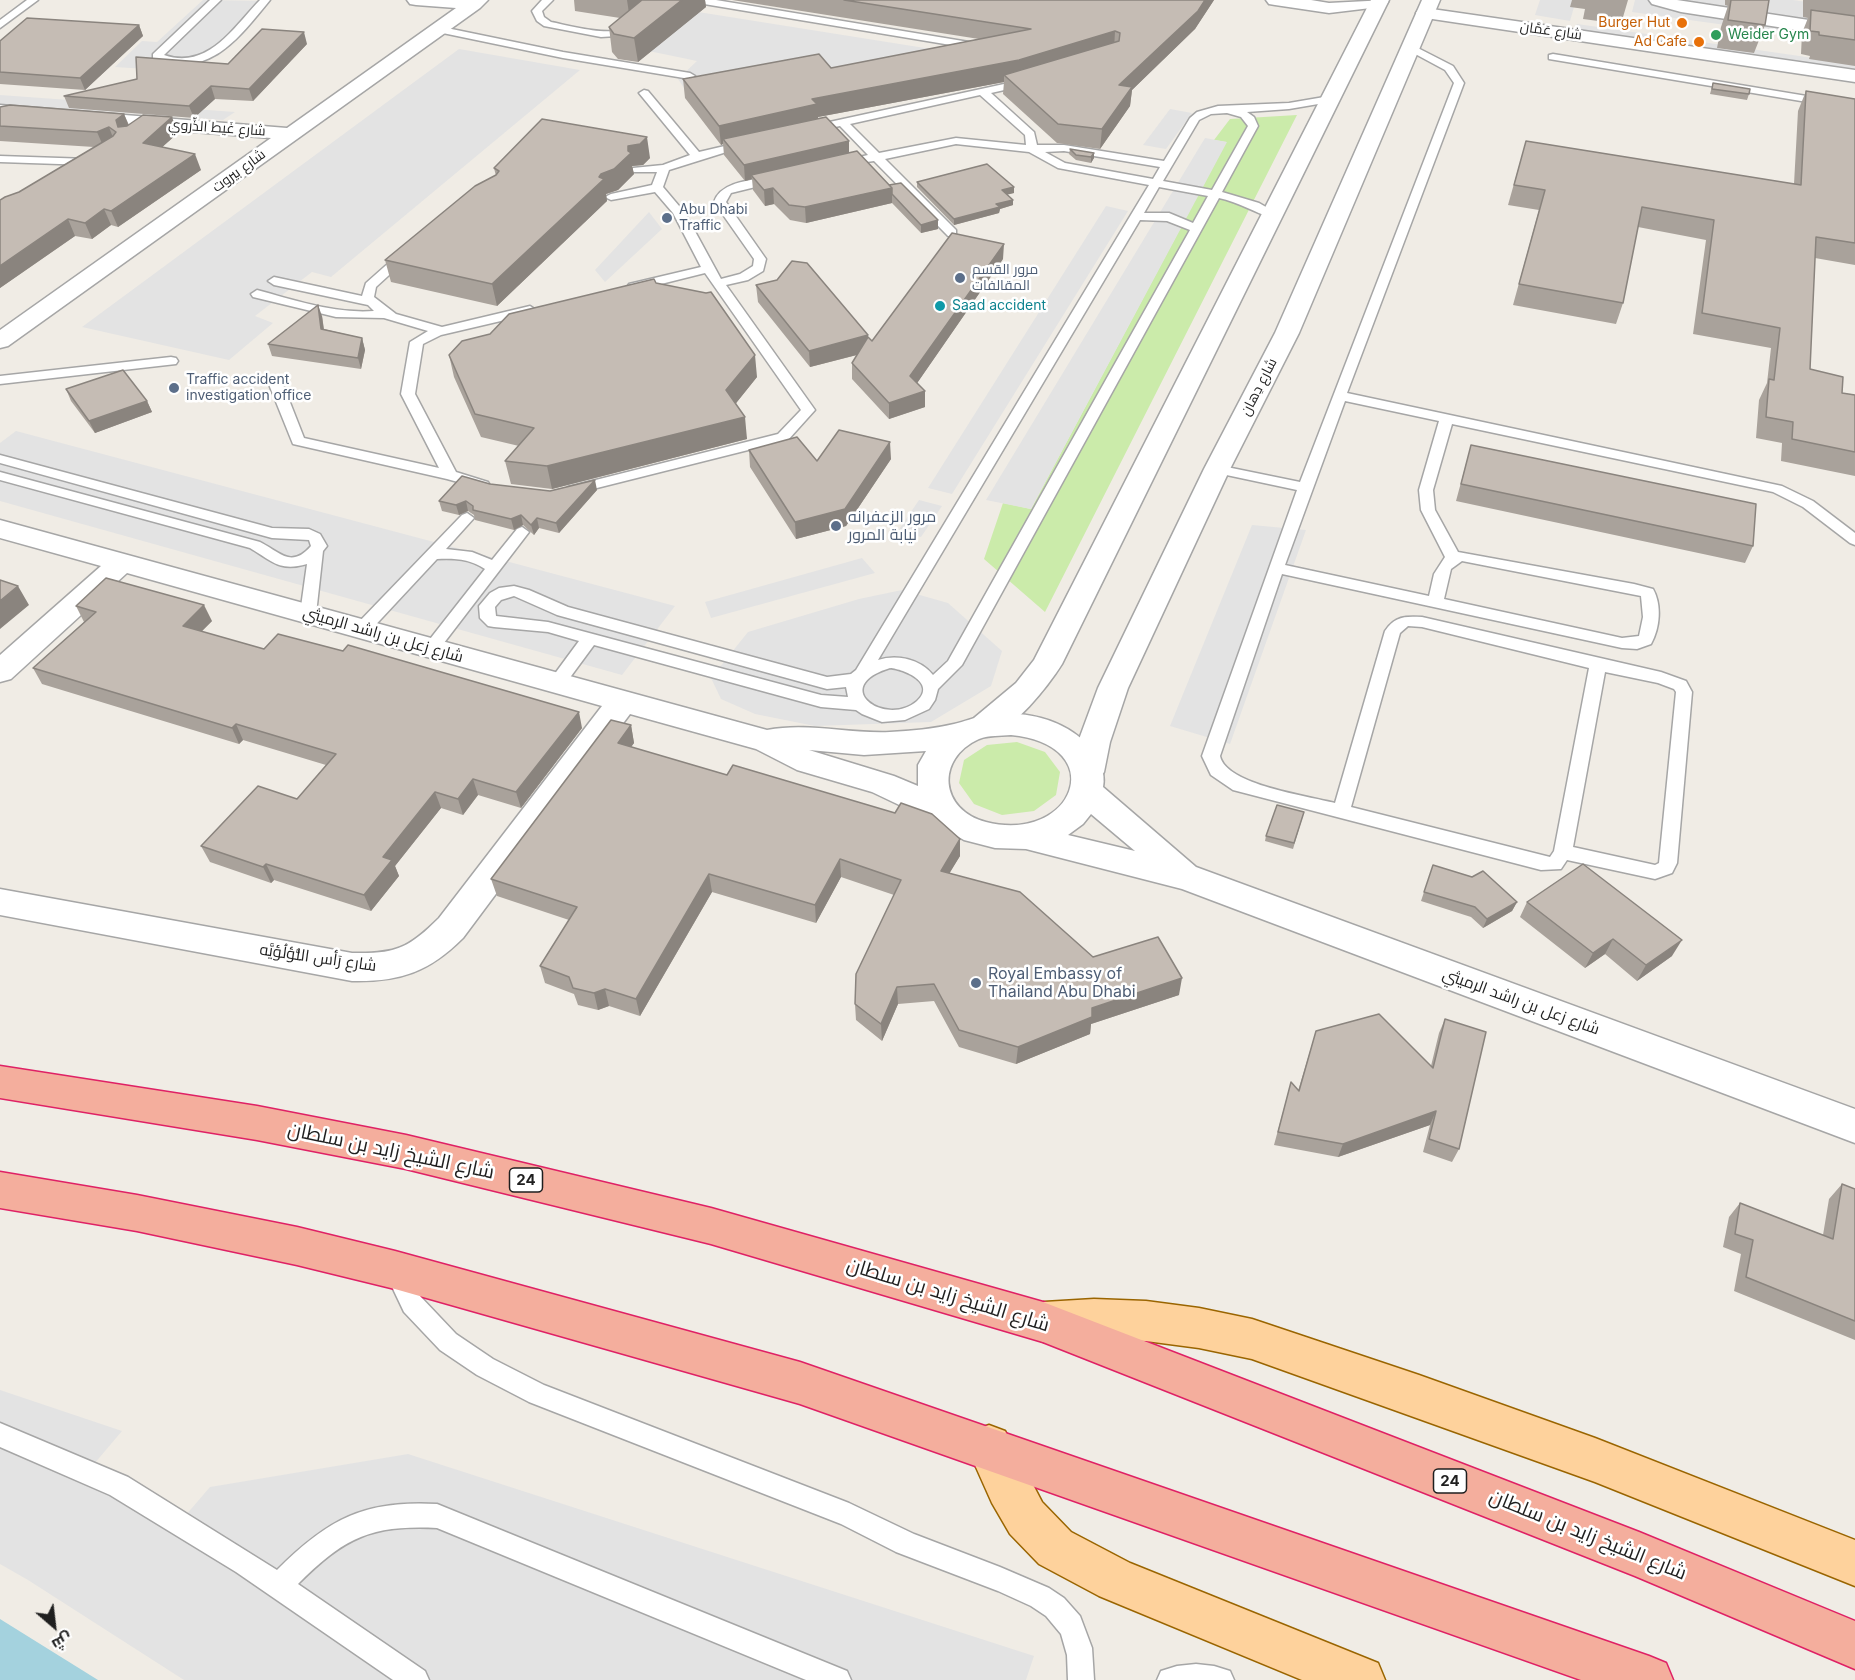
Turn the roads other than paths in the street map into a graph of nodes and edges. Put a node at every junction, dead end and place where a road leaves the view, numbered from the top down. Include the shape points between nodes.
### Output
1 (33, 0) edge
2 (216, 0) edge
3 (266, 0) edge
4 (416, 0) edge
5 (548, 0) edge
6 (662, 0) edge
7 (698, 0) edge
8 (1275, 0) edge
9 (1658, 0) edge
10 (1379, 1) edge
11 (476, 2) edge
12 (1428, 7) edge
13 (1329, 8) junction
14 (0, 26) edge
15 (436, 29) junction
16 (1364, 31) junction
17 (1855, 33) edge
18 (1410, 47) junction
19 (994, 50) edge
20 (1553, 57) dead end
21 (690, 76) edge
22 (1855, 76) edge
23 (1039, 79) edge
24 (983, 92) junction
25 (644, 93) dead end
26 (1330, 99) junction
27 (1855, 107) edge
28 (1221, 110) junction
29 (0, 111) edge
30 (842, 122) junction
31 (798, 132) edge
32 (291, 134) junction
33 (754, 142) edge
34 (1032, 149) junction
35 (696, 156) junction
36 (877, 156) junction
37 (0, 159) edge
38 (1167, 165) junction
39 (831, 167) edge
40 (664, 168) junction
41 (638, 170) edge
42 (69, 174) edge
43 (784, 177) edge
44 (1156, 183) junction
45 (657, 188) junction
46 (1215, 194) junction
47 (611, 197) edge
48 (1272, 214) junction
49 (1136, 216) junction
50 (1197, 228) junction
51 (952, 233) edge
52 (417, 244) edge
53 (708, 269) junction
54 (274, 281) dead end
55 (718, 283) junction
56 (615, 291) edge
57 (257, 294) dead end
58 (371, 302) junction
59 (545, 307) edge
60 (385, 314) junction
61 (442, 331) junction
62 (0, 341) edge
63 (171, 361) dead end
64 (0, 380) edge
65 (275, 382) dead end
66 (1340, 396) junction
67 (1447, 419) junction
68 (0, 459) edge
69 (1217, 469) junction
70 (450, 475) junction
71 (0, 476) edge
72 (1305, 487) junction
73 (492, 490) edge
74 (563, 492) edge
75 (467, 518) edge
76 (0, 528) edge
77 (522, 532) edge
78 (1855, 540) edge
79 (316, 552) junction
80 (432, 555) junction
81 (1453, 557) junction
82 (122, 562) junction
83 (494, 568) junction
84 (1276, 568) junction
85 (1435, 603) junction
86 (309, 614) junction
87 (362, 629) junction
88 (590, 638) junction
89 (431, 648) junction
90 (1598, 665) junction
91 (0, 672) edge
92 (859, 674) junction
93 (557, 683) junction
94 (931, 686) junction
95 (623, 701) junction
96 (858, 704) junction
97 (974, 730) junction
98 (766, 741) junction
99 (1088, 782) junction
100 (1341, 812) junction
101 (950, 817) junction
102 (1028, 837) junction
103 (1563, 852) junction
104 (1188, 877) junction
105 (0, 902) edge
106 (0, 1082) edge
107 (1855, 1126) edge
108 (0, 1190) edge
109 (395, 1270) junction
110 (1043, 1322) junction
111 (0, 1435) edge
112 (989, 1447) junction
113 (1855, 1563) edge
114 (279, 1586) junction
115 (1855, 1645) edge
116 (416, 1680) edge
117 (838, 1680) edge
118 (1081, 1680) edge
119 (1170, 1680) edge
120 (1221, 1680) edge
121 (1361, 1680) edge
122 (1649, 1680) edge

1 - 14 lane
2 - 3 lane via 157,56 178,62 210,57
4 - 11 street
5 - 6 lane via 537,11 540,19 601,34 624,31
7 - 19 lane
8 - 13 street
9 - 17 street via 1681,7
10 - 13 street
10 - 16 street
11 - 15 street, شارع بيروت
12 - 18 street, شارع دِهان
12 - 22 street, شارع عَمَّان
13 - 16 street
15 - 21 lane
15 - 32 street, شارع بيروت
16 - 26 street
18 - 66 lane via 1449,68 1459,83
18 - 69 street, شارع دِهان via 1287,333
20 - 27 lane
23 - 24 lane
24 - 30 lane
24 - 34 lane via 1030,134
25 - 35 lane
26 - 28 lane
26 - 48 street
28 - 38 lane via 1195,118
28 - 46 lane via 1245,115 1253,126
29 - 32 street, شارع غَيط الذِّروي via 142,128
30 - 31 lane
30 - 36 lane
32 - 62 street, شارع بيروت
33 - 35 lane
34 - 36 lane via 956,141
34 - 38 lane via 1064,148
34 - 44 lane via 1062,166
35 - 40 lane
36 - 39 lane
36 - 51 lane
37 - 42 lane via 93,159
38 - 44 lane
40 - 41 lane
40 - 45 lane
43 - 55 lane via 727,190 722,195 720,202 760,259 759,268 744,277
44 - 46 lane
44 - 49 lane
45 - 47 lane
45 - 53 lane via 679,214
46 - 48 lane via 1245,201
46 - 50 lane
48 - 97 street via 1047,664 1028,691
49 - 50 lane via 1169,217
49 - 92 lane
50 - 94 lane via 954,665
52 - 58 lane via 370,286
53 - 55 lane
53 - 56 lane
54 - 58 lane
55 - 74 lane via 808,410 783,437
57 - 60 lane via 338,315
58 - 60 lane
59 - 61 lane
60 - 61 lane
61 - 70 lane via 417,342 408,394
63 - 64 lane
65 - 70 lane via 298,441
66 - 67 lane
66 - 72 lane
67 - 78 lane via 1777,489 1808,504
67 - 81 lane via 1426,502
68 - 79 lane via 272,533 309,534 318,541
69 - 72 lane
69 - 99 street, شارع دِهان via 1113,688 1097,732
70 - 73 lane
71 - 79 lane via 255,545 278,561 303,560
72 - 84 lane
75 - 80 lane
76 - 82 street, شارع زعل بن راشد الرميثي
77 - 83 lane
79 - 86 lane
80 - 83 lane via 474,556
80 - 87 lane
81 - 85 lane via 1443,567
81 - 85 lane via 1473,556 1647,593 1651,601 1648,634 1640,643 1622,643
82 - 86 street, شارع زعل بن راشد الرميثي
82 - 91 street
83 - 89 lane
84 - 85 lane
84 - 100 lane via 1210,756 1212,766 1239,785
86 - 87 street, شارع زعل بن راشد الرميثي
87 - 89 street, شارع زعل بن راشد الرميثي
88 - 92 lane via 548,627 494,622 488,618 487,606 498,596 525,592 563,611 826,683
88 - 93 lane
88 - 96 lane via 821,701
89 - 93 street, شارع زعل بن راشد الرميثي
90 - 100 lane via 1422,621 1404,621 1393,631
90 - 103 lane
90 - 103 lane via 1672,681 1684,692 1668,863 1661,872 1655,872
92 - 94 lane via 876,664 905,664 918,669
92 - 96 lane via 852,687
93 - 95 street, شارع زعل بن راشد الرميثي
94 - 96 lane via 930,697 923,706 897,717 868,712
95 - 98 street, شارع زعل بن راشد الرميثي
95 - 105 street, شارع رَأس اللُّؤلُؤيَّه via 451,928 432,948 406,962 382,968 352,967
97 - 98 street, شارع زعل بن راشد الرميثي via 908,743 850,743 806,737
97 - 99 street via 1011,723 1053,734 1078,753
97 - 101 street via 945,747 934,764 936,800
98 - 101 street, شارع زعل بن راشد الرميثي via 806,762 883,784
99 - 102 street via 1080,808 1067,822
99 - 104 street, شارع زعل بن راشد الرميثي
100 - 103 lane via 1541,863 1559,862
101 - 102 street via 985,835
102 - 104 street, شارع زعل بن راشد الرميثي
104 - 107 street, شارع زعل بن راشد الرميثي
106 - 110 highway, شارع الشيخ زايد بن سلطان / 24 via 257,1122 557,1186
108 - 109 highway via 137,1213
109 - 112 highway via 800,1383
109 - 118 lane via 412,1304 448,1342 537,1394 849,1515 924,1551 1035,1595 1065,1617 1077,1639
110 - 113 main road via 1146,1321 1252,1339 1595,1460
110 - 115 highway, شارع الشيخ زايد بن سلطان / 24 via 1639,1555
111 - 114 lane via 119,1486
112 - 121 main road via 1026,1518 1056,1548 1115,1580
112 - 122 highway
114 - 116 lane
114 - 117 lane via 326,1541 358,1523 385,1516 437,1516
119 - 120 lane

